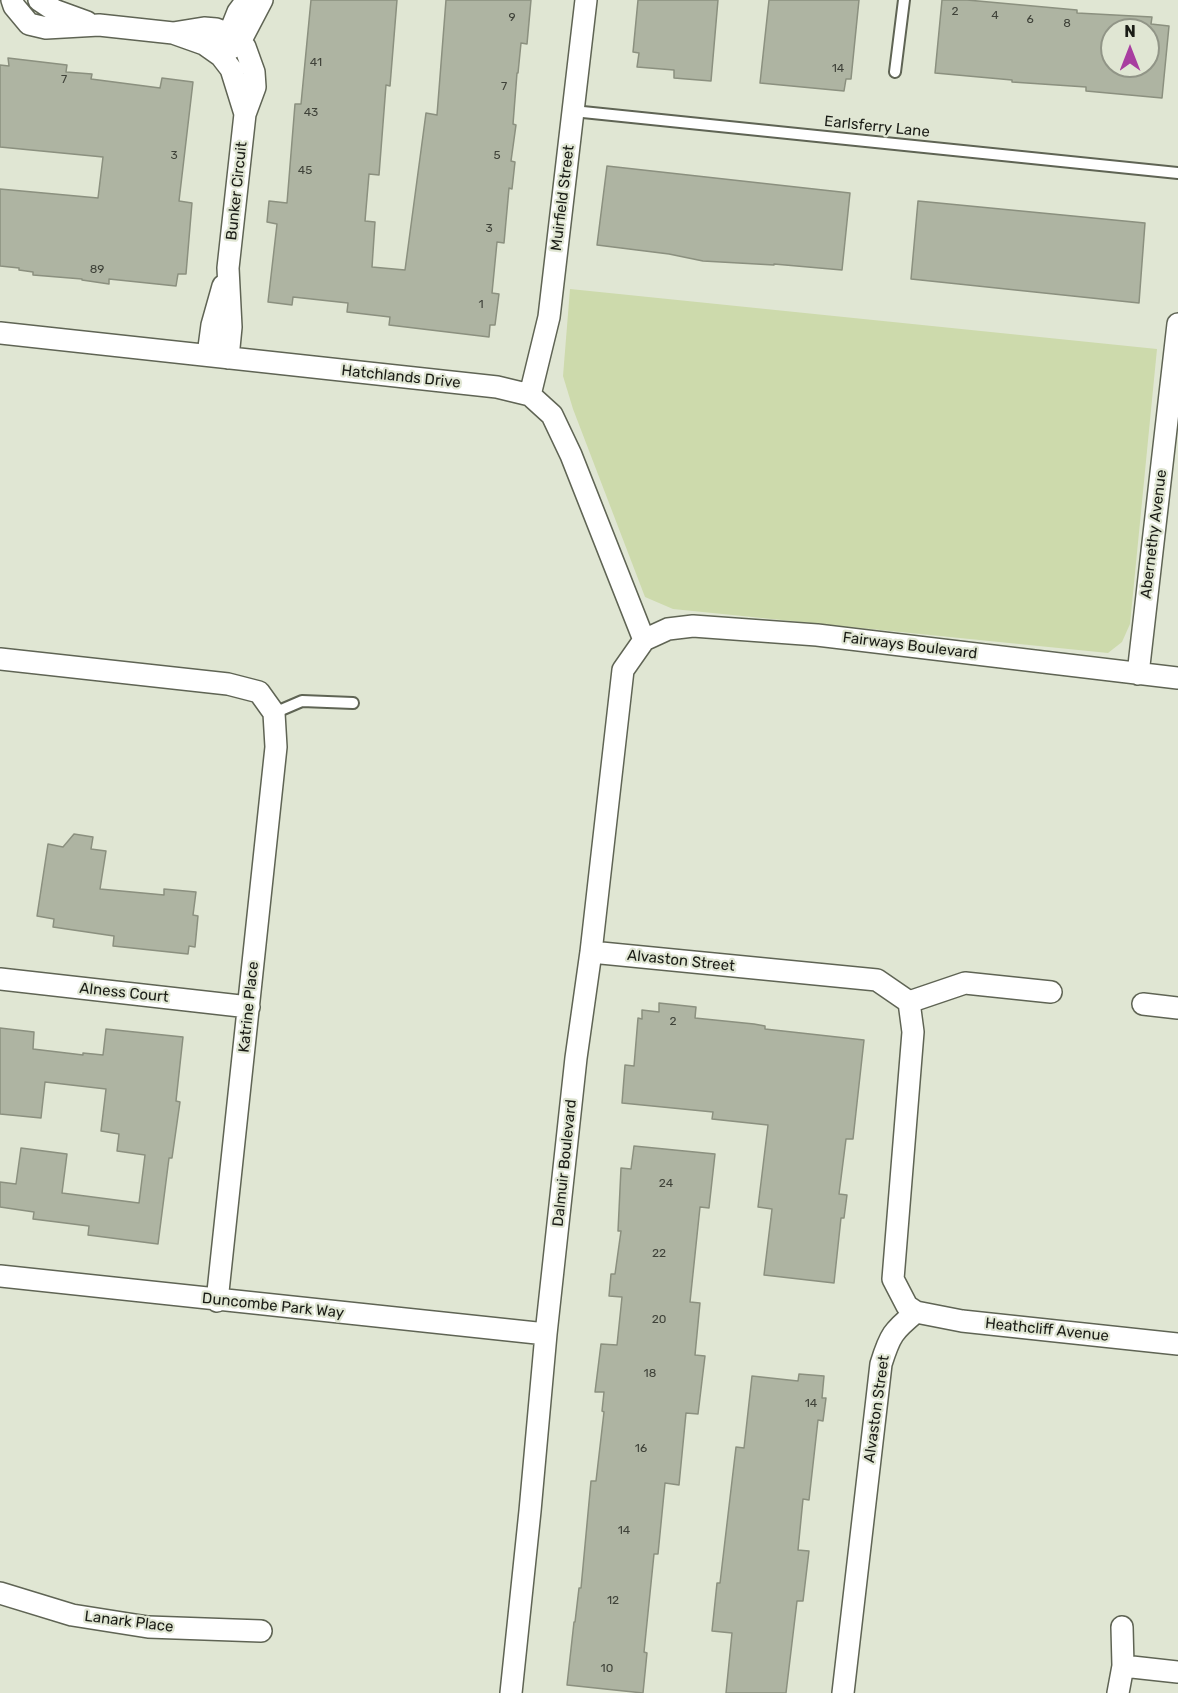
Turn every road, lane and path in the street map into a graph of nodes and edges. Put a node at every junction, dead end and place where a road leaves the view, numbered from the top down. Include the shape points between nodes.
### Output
1 (12, 0) edge
2 (39, 0) edge
3 (246, 0) edge
4 (262, 0) edge
5 (586, 0) edge
6 (904, 0) edge
7 (99, 25) junction
8 (173, 33) junction
9 (235, 38) junction
10 (221, 56) junction
11 (895, 72) dead end
12 (573, 111) junction
13 (245, 114) junction
14 (1178, 173) edge
15 (1178, 324) edge
16 (0, 333) edge
17 (218, 357) junction
18 (530, 395) junction
19 (644, 640) junction
20 (0, 659) edge
21 (1138, 674) junction
22 (1178, 678) edge
23 (353, 703) dead end
24 (274, 713) junction
25 (591, 952) junction
26 (0, 979) edge
27 (1051, 992) dead end
28 (909, 1002) junction
29 (1143, 1004) dead end
30 (249, 1007) junction
31 (1178, 1008) edge
32 (0, 1276) edge
33 (218, 1300) junction
34 (916, 1311) junction
35 (546, 1334) junction
36 (1178, 1344) edge
37 (0, 1593) edge
38 (1122, 1627) dead end
39 (261, 1631) dead end
40 (1123, 1666) junction
41 (1178, 1672) edge
42 (511, 1693) edge
43 (843, 1693) edge
44 (1118, 1693) edge

1 - 7 street via 29,24 46,28
2 - 7 street via 54,10
3 - 9 street via 238,12
4 - 9 street
5 - 12 street, Muirfield Street
6 - 11 lane
7 - 8 street
8 - 9 street via 204,28
8 - 10 street via 204,44
9 - 10 street
9 - 13 street, Bunker Circuit via 250,57 255,72 255,87
10 - 13 street, Bunker Circuit via 231,69
12 - 14 lane, Earlsferry Lane
12 - 18 street, Muirfield Street via 549,317
13 - 17 street, Bunker Circuit via 228,268 231,327
15 - 21 street, Abernethy Avenue
16 - 17 street, Hatchlands Drive
17 - 18 street, Hatchlands Drive via 497,387
18 - 19 street, Hatchlands Drive via 552,415 572,455
19 - 21 street, Fairways Boulevard via 668,629 693,626 817,635
19 - 25 street, Dalmuir Boulevard via 623,670
20 - 24 street via 228,684 259,692
21 - 22 street, Fairways Boulevard
23 - 24 lane via 302,701
24 - 30 street, Katrine Place via 276,747
25 - 28 street, Alvaston Street via 877,980
25 - 35 street, Dalmuir Boulevard
26 - 30 street, Alness Court
27 - 28 street via 965,983
28 - 34 street via 913,1032 893,1279 907,1306
29 - 31 street
30 - 33 street, Katrine Place
32 - 33 street, Duncombe Park Way
33 - 35 street, Duncombe Park Way
34 - 36 street, Heathcliff Avenue via 962,1321
34 - 43 street, Alvaston Street via 896,1328 881,1364
35 - 42 street, Dalmuir Boulevard
37 - 39 street, Lanark Place via 72,1615 148,1627
38 - 40 street
40 - 41 street
40 - 44 street

